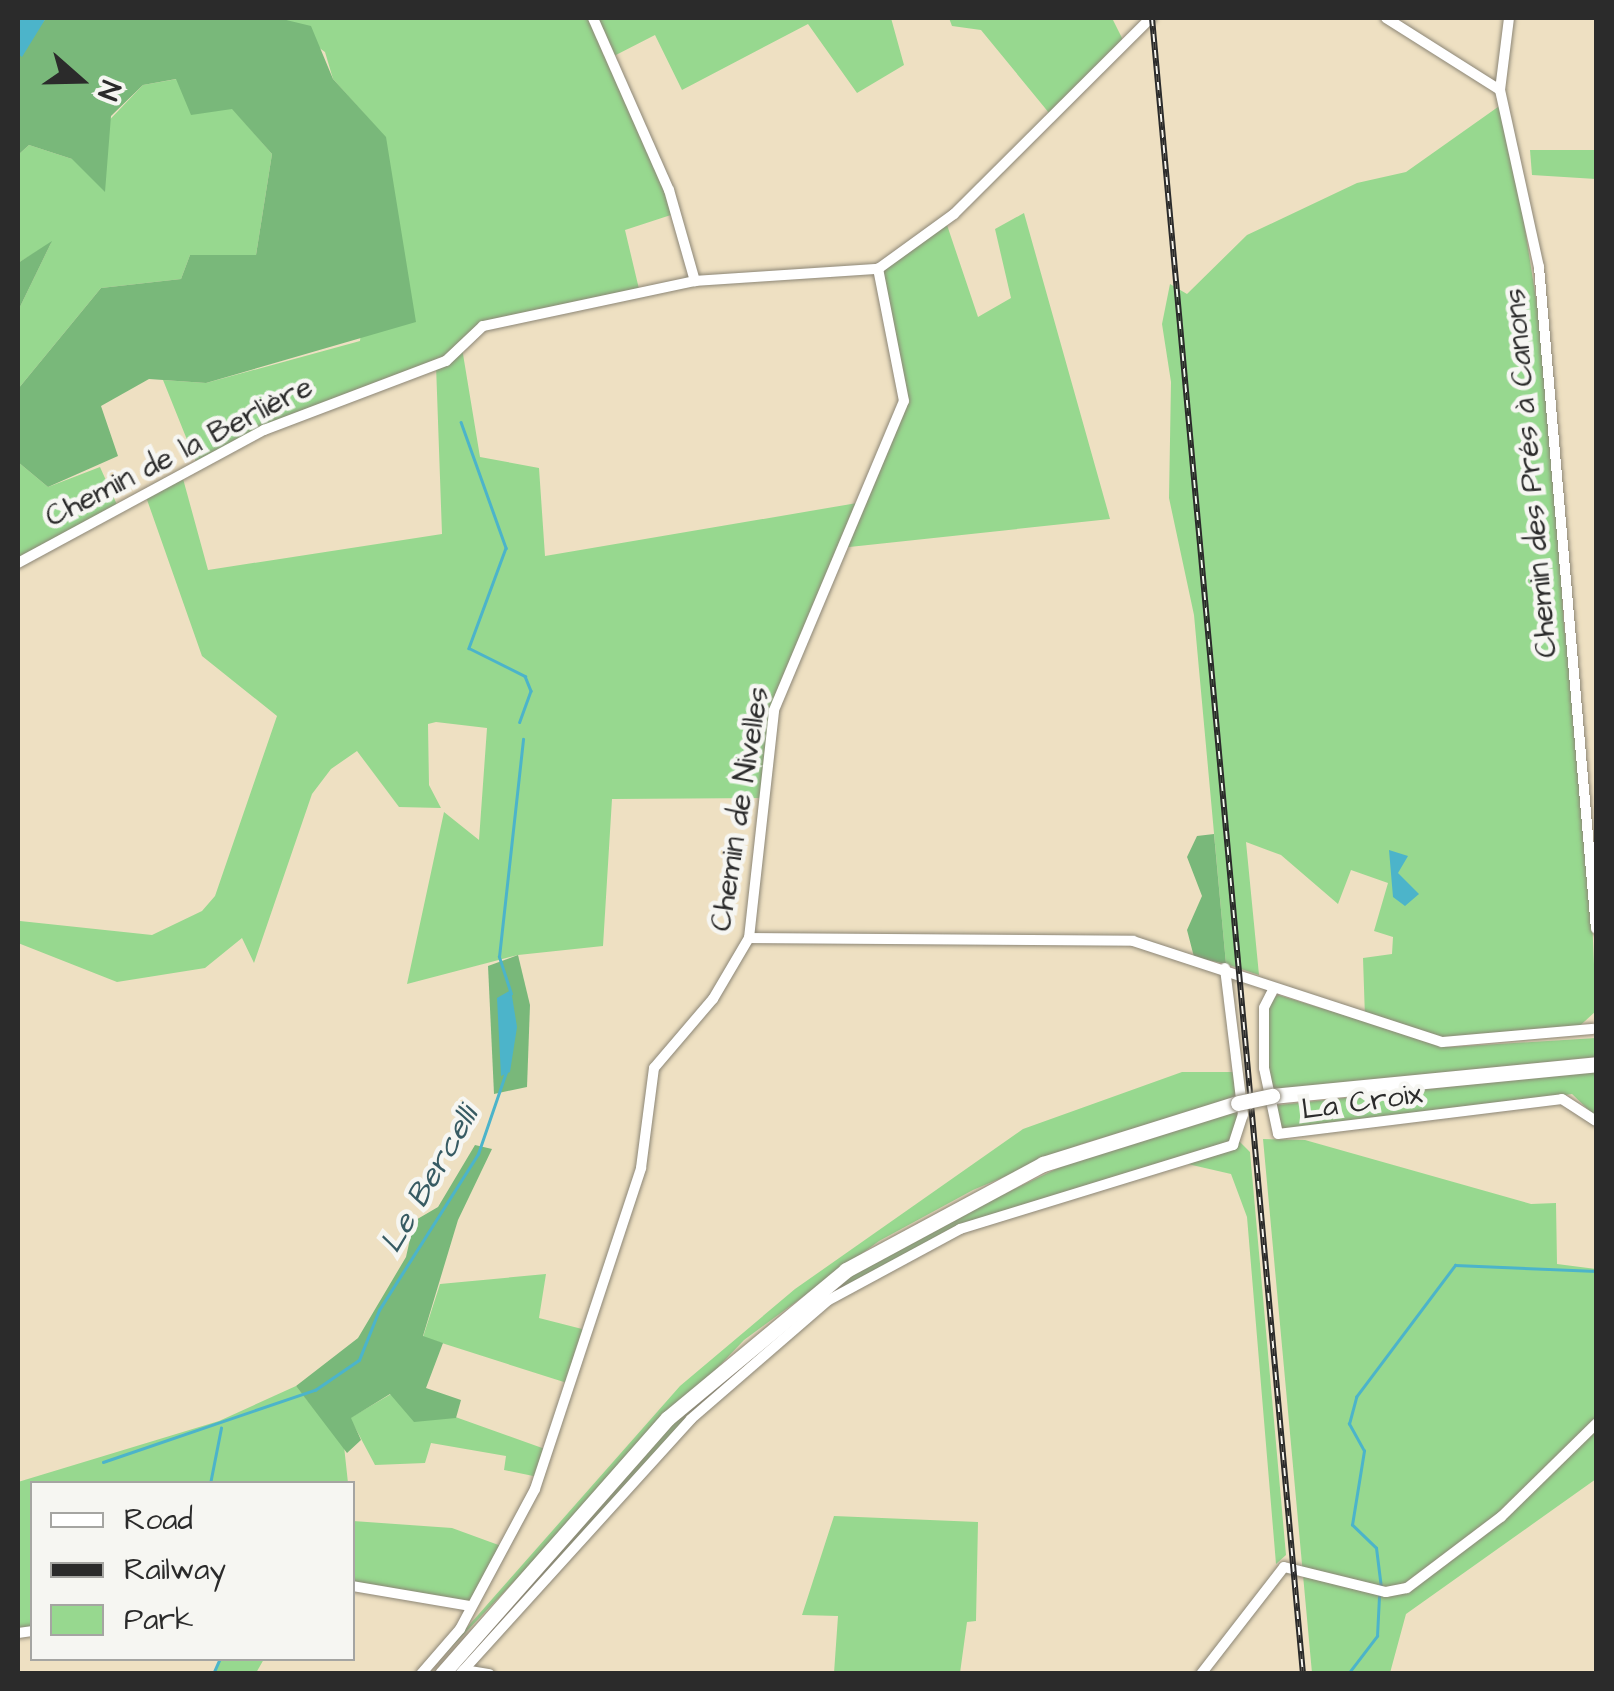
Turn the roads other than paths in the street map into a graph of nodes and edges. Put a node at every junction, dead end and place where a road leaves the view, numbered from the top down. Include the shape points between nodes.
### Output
1 (593, 18) edge
2 (1151, 18) edge
3 (1386, 18) edge
4 (1510, 18) edge
5 (1500, 90) junction
6 (878, 269) junction
7 (695, 281) junction
8 (18, 563) edge
9 (1596, 929) edge
10 (749, 938) junction
11 (1225, 968) junction
12 (1274, 988) junction
13 (1596, 1016) edge
14 (1594, 1030) edge
15 (1596, 1064) edge
16 (1596, 1121) edge
17 (1596, 1424) edge
18 (355, 1587) edge
19 (470, 1606) junction
20 (462, 1671) edge
21 (420, 1674) edge
22 (442, 1674) edge
23 (490, 1674) edge
24 (1201, 1674) edge

1 - 7 street via 670,190
2 - 6 street via 954,214
3 - 5 street
4 - 5 street, Chemin des Prés à Canons
5 - 9 street, Chemin des Prés à Canons via 1541,284
6 - 7 street, Chemin de la Berlière
6 - 10 street, Chemin de Nivelles via 904,401 774,710
7 - 8 street, Chemin de la Berlière via 483,326 446,360 264,430
10 - 11 street via 1117,940
10 - 19 street, Chemin de Nivelles via 713,999 654,1068 642,1168 536,1488
11 - 12 street
11 - 20 street via 1243,1115 1233,1145 960,1230 826,1301 700,1410
12 - 14 street via 1442,1042
12 - 16 street, La Croix via 1264,1008 1264,1068 1278,1134 1562,1099
13 - 14 street
15 - 22 highway, bridge via 1272,1096 1006,1180 812,1294 668,1418
17 - 24 street via 1455,1554 1381,1591 1284,1566
18 - 19 street
19 - 21 street, Chemin de Nivelles
20 - 23 street

